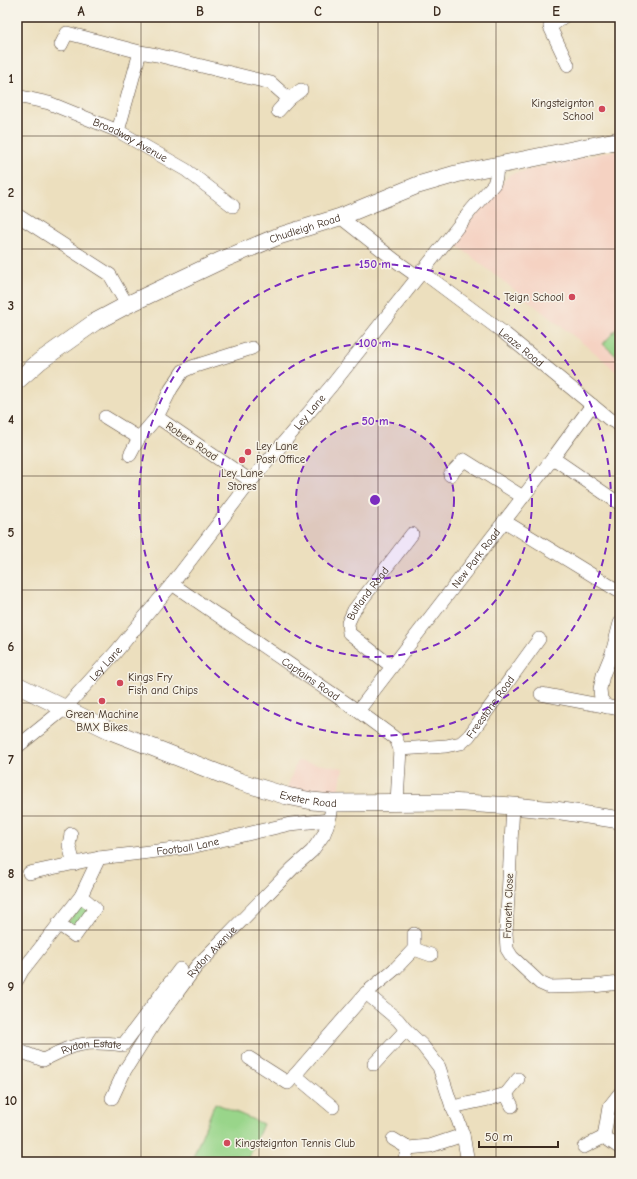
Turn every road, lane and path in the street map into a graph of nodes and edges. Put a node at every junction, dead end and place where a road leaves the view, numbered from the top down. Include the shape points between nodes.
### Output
1 (563, 17) edge
2 (61, 45) dead end
3 (140, 52) junction
4 (568, 65) dead end
5 (301, 90) dead end
6 (17, 96) edge
7 (288, 99) junction
8 (278, 111) dead end
9 (118, 131) junction
10 (620, 140) edge
11 (497, 165) junction
12 (233, 206) dead end
13 (17, 215) edge
14 (340, 217) junction
15 (419, 274) junction
16 (127, 305) junction
17 (252, 348) dead end
18 (17, 381) edge
19 (592, 405) junction
20 (105, 417) dead end
21 (157, 417) junction
22 (620, 425) edge
23 (139, 438) junction
24 (130, 455) dead end
25 (553, 458) junction
26 (450, 475) dead end
27 (251, 481) junction
28 (523, 497) junction
29 (620, 504) edge
30 (504, 521) junction
31 (412, 534) dead end
32 (172, 584) junction
33 (620, 592) edge
34 (620, 623) edge
35 (539, 639) dead end
36 (391, 666) junction
37 (17, 685) edge
38 (541, 694) dead end
39 (607, 706) junction
40 (64, 709) junction
41 (620, 710) edge
42 (358, 711) junction
43 (17, 747) edge
44 (400, 749) junction
45 (397, 802) junction
46 (333, 804) junction
47 (513, 806) junction
48 (329, 820) junction
49 (620, 820) edge
50 (71, 834) dead end
51 (99, 858) junction
52 (74, 864) junction
53 (29, 873) dead end
54 (81, 896) junction
55 (58, 924) junction
56 (414, 934) dead end
57 (414, 950) junction
58 (431, 955) dead end
59 (180, 969) dead end
60 (17, 980) edge
61 (620, 983) edge
62 (366, 993) junction
63 (406, 1030) junction
64 (17, 1050) edge
65 (249, 1058) dead end
66 (374, 1064) dead end
67 (295, 1075) junction
68 (518, 1079) dead end
69 (620, 1093) edge
70 (506, 1094) junction
71 (112, 1098) dead end
72 (512, 1106) dead end
73 (452, 1107) junction
74 (333, 1108) dead end
75 (463, 1135) junction
76 (604, 1137) junction
77 (393, 1139) dead end
78 (584, 1147) dead end
79 (408, 1148) junction
80 (620, 1148) edge
81 (404, 1162) edge
82 (468, 1162) edge

1 - 4 street via 550,27
2 - 3 street via 67,33
3 - 7 street via 271,83
3 - 9 street
5 - 7 street
6 - 9 street, Broadway Avenue via 49,103
7 - 8 street
9 - 12 street, Broadway Avenue via 186,170
10 - 11 main road, Chudleigh Road
11 - 14 main road, Chudleigh Road via 418,185
11 - 15 street, Ley Lane via 494,184
13 - 16 street via 110,275
14 - 15 street, Leaze Road via 396,262
14 - 16 main road, Chudleigh Road via 279,236
15 - 19 street, Leaze Road via 504,333
15 - 27 street, Ley Lane via 332,385
16 - 18 main road, Chudleigh Road via 70,339 40,360
17 - 21 street, Robers Road via 184,371 171,389
19 - 22 street, Leaze Road
19 - 25 street, New Park Road
20 - 23 street
21 - 23 street
21 - 27 street, Robers Road
23 - 24 street
25 - 28 street, New Park Road
25 - 29 street
26 - 28 street via 464,460
27 - 32 street, Ley Lane
28 - 30 street, New Park Road
30 - 33 street
30 - 36 street, New Park Road
31 - 36 street, Butland Road via 354,610 348,623 349,633
32 - 40 street, Ley Lane
32 - 42 street, Captains Road
34 - 39 street via 600,689 601,699
35 - 44 street, Freestone Road via 470,736 461,743 446,746
36 - 42 street, New Park Road
37 - 40 main road, Exeter Road
38 - 39 street
39 - 41 street
40 - 43 street, Ley Lane
40 - 46 main road, Exeter Road via 241,782 287,796
42 - 44 street, Captains Road via 396,739
44 - 45 street
45 - 46 main road, Exeter Road
45 - 47 main road, Exeter Road
46 - 48 street
47 - 49 main road, Exeter Road
47 - 61 street, Franeth Close via 507,949 540,983 549,987
48 - 51 street, Football Lane via 290,824 191,846
48 - 71 street, Rydon Avenue via 324,834 312,851 196,967 154,1024 125,1070
50 - 52 street via 68,846
51 - 52 street, Football Lane
51 - 54 street
52 - 53 street, Football Lane
54 - 55 street
54 - 55 street via 96,908 75,936
55 - 60 street
56 - 57 street
57 - 58 street
57 - 62 street
59 - 64 street, Rydon Estate via 123,1045 84,1044 43,1060
62 - 63 street
62 - 67 street
63 - 66 street
63 - 73 street via 422,1045 438,1067
65 - 67 street via 288,1084
67 - 74 street
68 - 70 street
69 - 76 street via 610,1107
70 - 72 street
70 - 73 street
73 - 75 street
75 - 79 street via 430,1146
75 - 82 street
76 - 78 street
76 - 80 street
77 - 79 street
79 - 81 street

